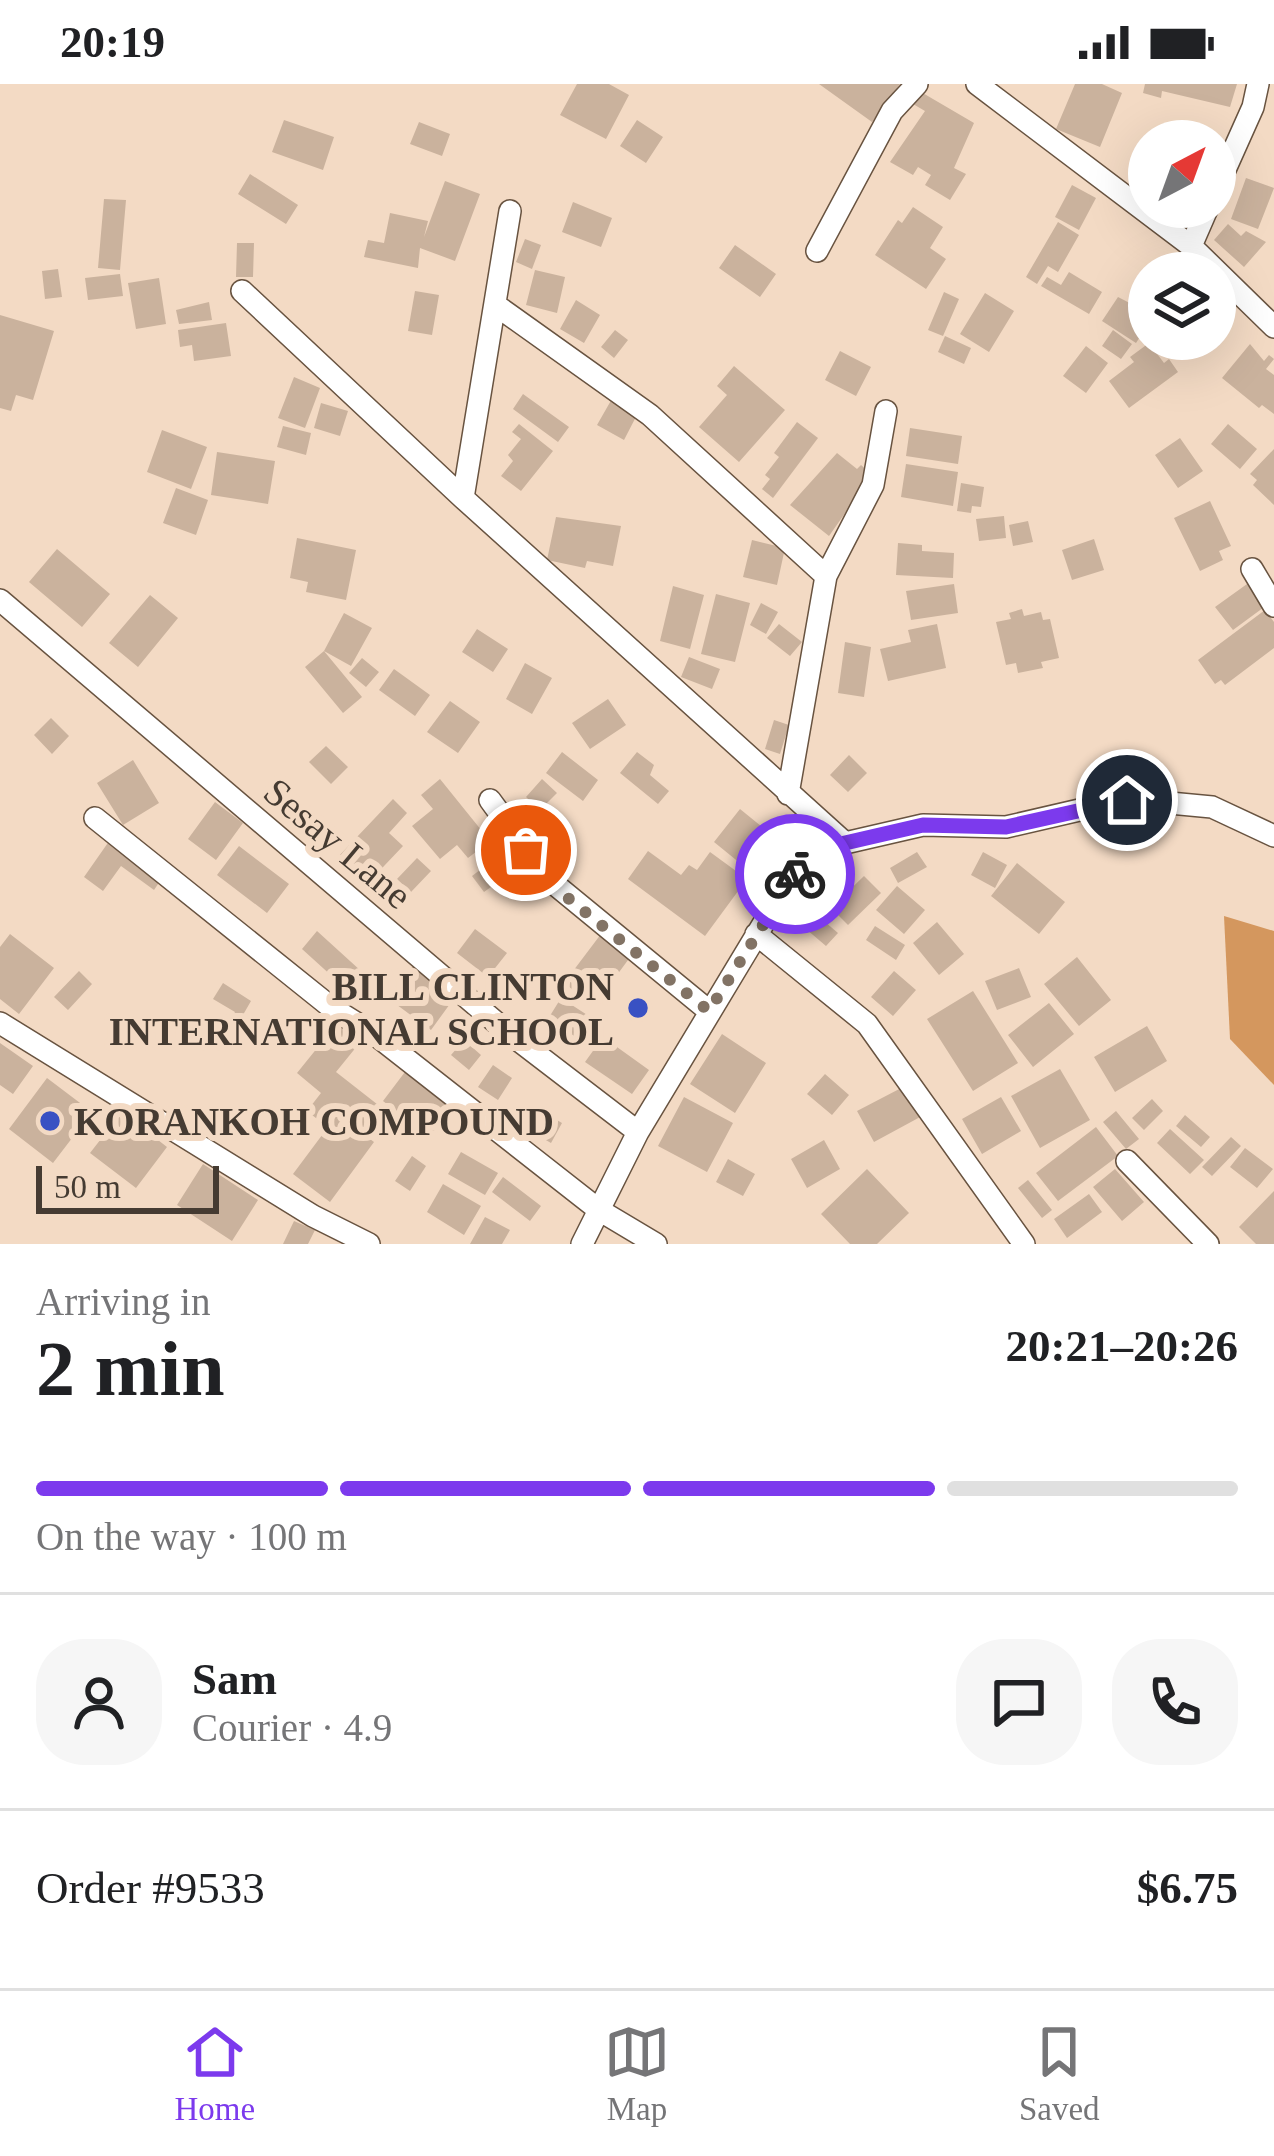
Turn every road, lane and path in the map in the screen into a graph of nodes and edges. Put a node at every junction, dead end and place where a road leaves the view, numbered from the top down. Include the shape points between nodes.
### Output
1 (917, 84) edge
2 (977, 84) edge
3 (1258, 84) edge
4 (1236, 145) edge
5 (510, 211) dead end
6 (1199, 228) edge
7 (1191, 246) junction
8 (817, 251) dead end
9 (242, 291) dead end
10 (496, 306) junction
11 (1274, 327) edge
12 (886, 411) dead end
13 (463, 498) junction
14 (1252, 569) dead end
15 (826, 576) junction
16 (0, 601) edge
17 (1274, 606) edge
18 (788, 794) junction
19 (490, 800) dead end
20 (95, 818) dead end
21 (1274, 836) edge
22 (845, 843) junction
23 (756, 934) junction
24 (709, 1011) junction
25 (0, 1023) edge
26 (638, 1132) junction
27 (1127, 1161) dead end
28 (599, 1210) junction
29 (369, 1244) edge
30 (582, 1244) edge
31 (656, 1244) edge
32 (1024, 1244) edge
33 (1208, 1244) edge

1 - 8 street via 892,111
2 - 7 street
3 - 4 street
5 - 10 street
6 - 7 street
7 - 11 street
9 - 13 street
10 - 13 street
10 - 15 street via 650,415
12 - 15 street via 873,484
13 - 18 street
14 - 17 street
15 - 18 street
16 - 26 street, Sesay Lane via 487,1015
18 - 22 street
19 - 24 street via 547,878
20 - 28 street
21 - 22 street via 1212,806 1127,800 1006,827 923,825
22 - 23 street via 792,876
23 - 24 street
23 - 32 street via 867,1024
24 - 26 street
25 - 29 street
26 - 28 street
27 - 33 street
28 - 30 street
28 - 31 street

